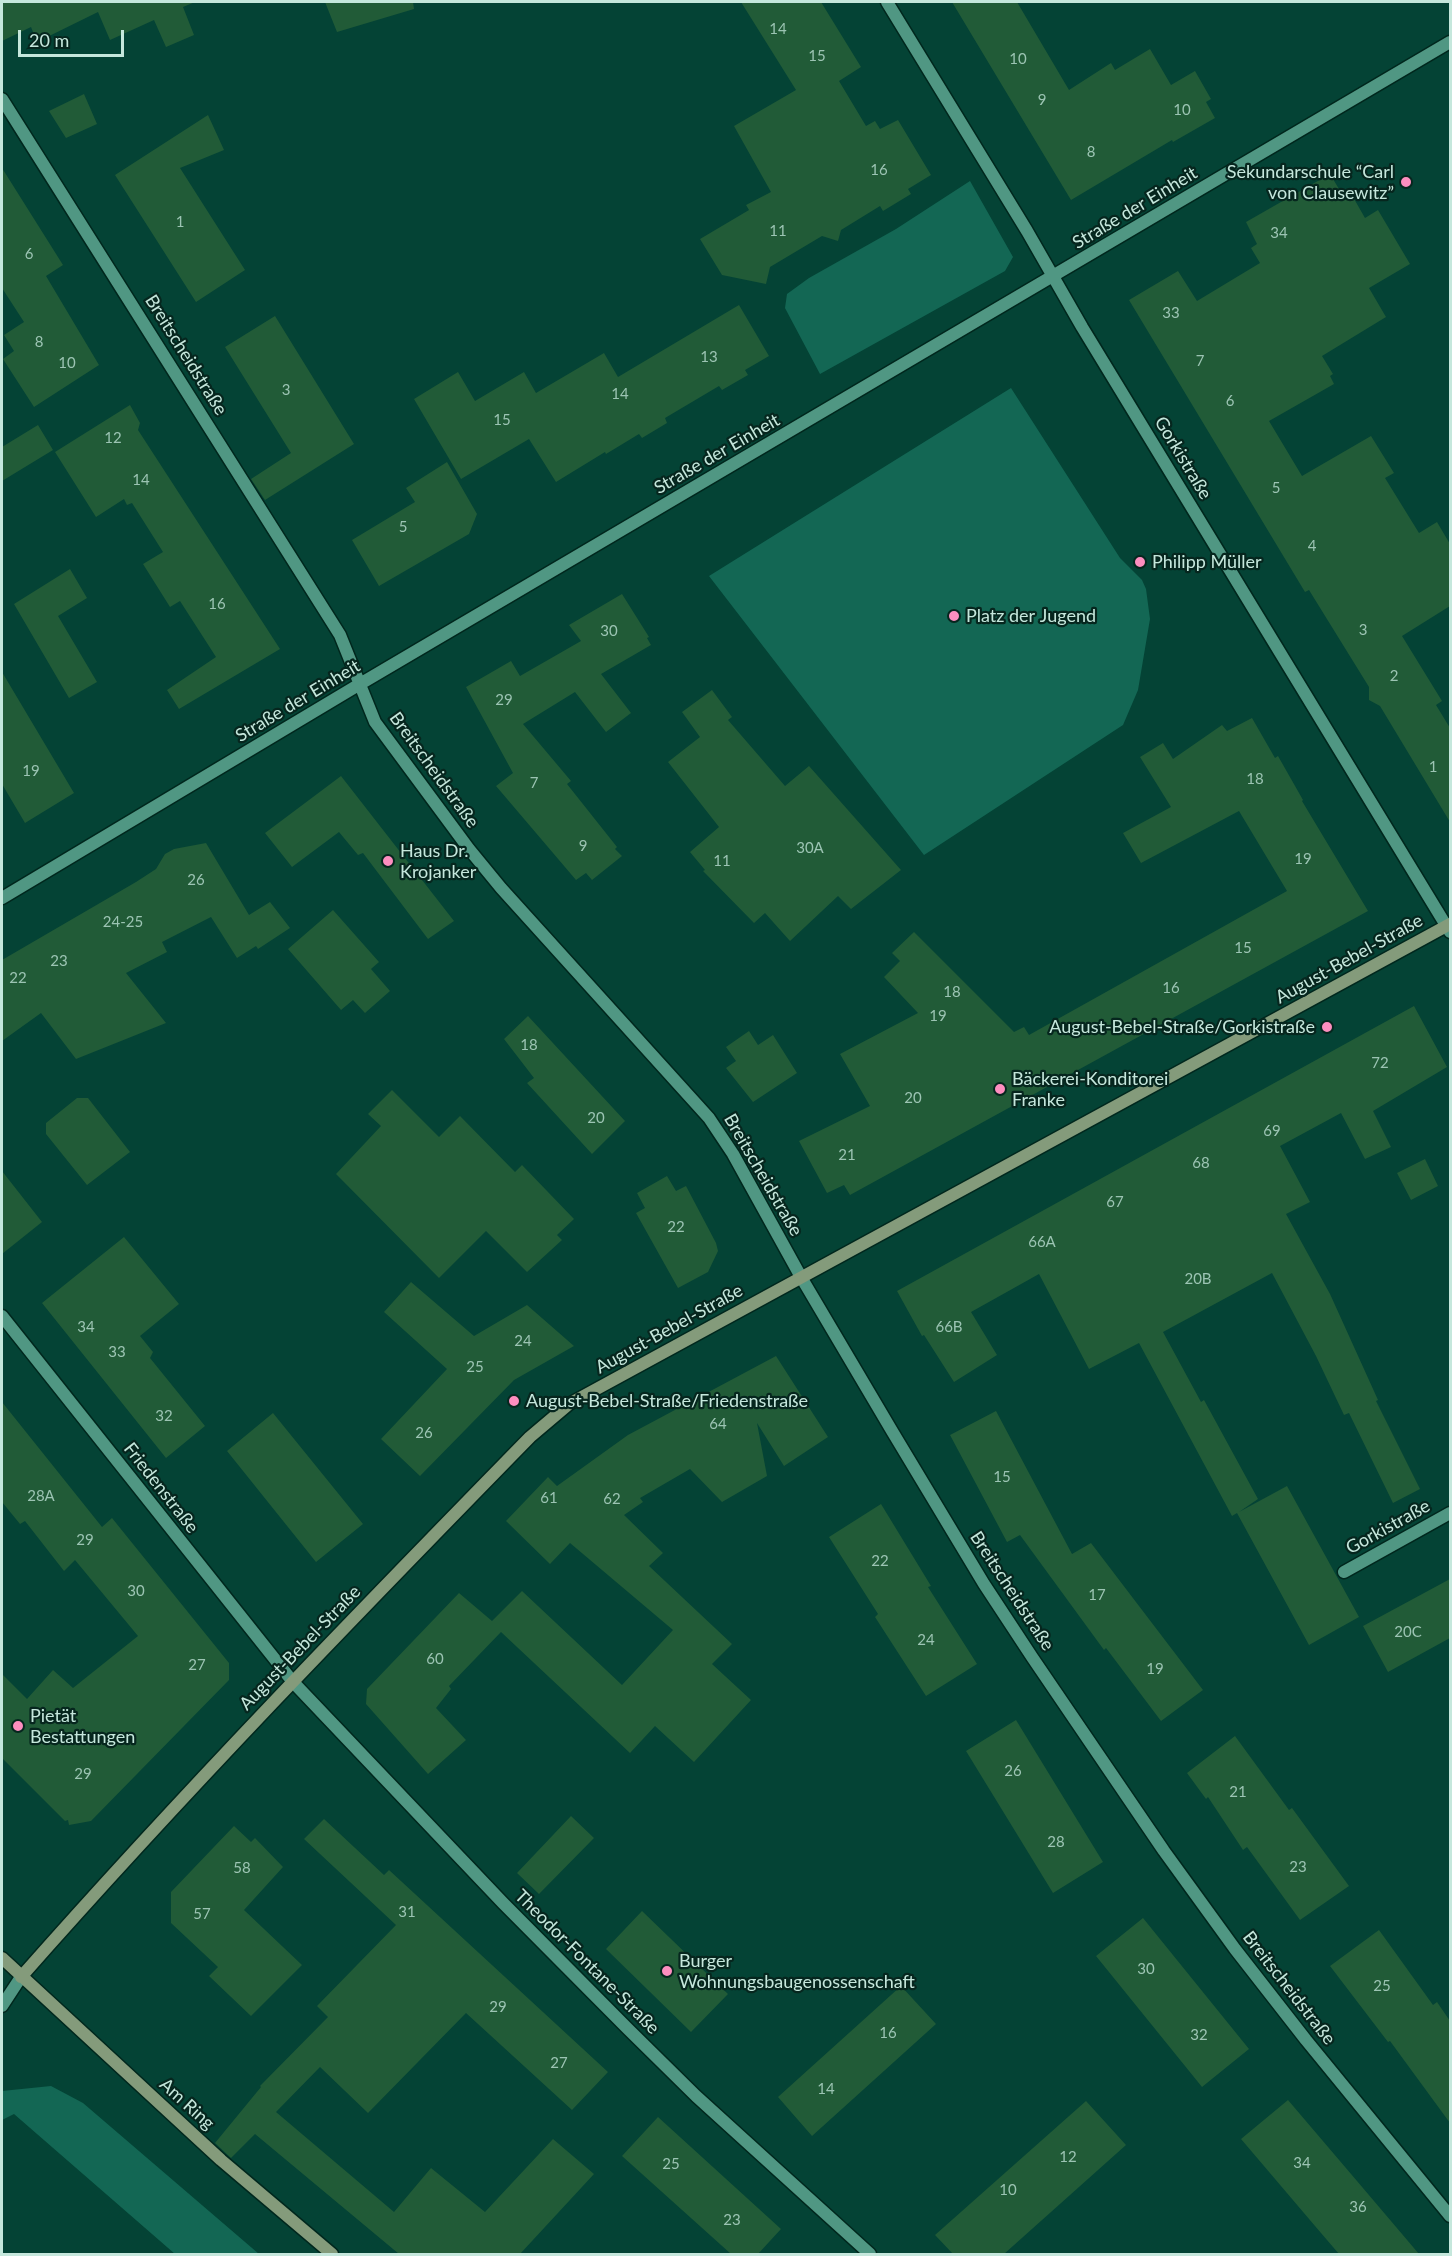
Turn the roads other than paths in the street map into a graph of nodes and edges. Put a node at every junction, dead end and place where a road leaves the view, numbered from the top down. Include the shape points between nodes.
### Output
1 (887, 2) edge
2 (1450, 42) edge
3 (2, 99) edge
4 (1053, 277) junction
5 (360, 684) junction
6 (2, 898) edge
7 (1449, 927) edge
8 (801, 1277) junction
9 (2, 1316) edge
10 (1450, 1513) edge
11 (1344, 1572) dead end
12 (292, 1682) junction
13 (2, 1958) edge
14 (21, 1977) junction
15 (2, 2006) edge
16 (1450, 2216) edge
17 (332, 2254) edge
18 (870, 2254) edge

1 - 4 street, Gorkistraße
2 - 4 street, Straße der Einheit
3 - 5 street, Breitscheidstraße via 340,635
4 - 5 street, Straße der Einheit
4 - 7 street, Gorkistraße
5 - 6 street, Straße der Einheit
5 - 8 street, Breitscheidstraße via 375,722 495,880 709,1118
7 - 8 street, August-Bebel-Straße
8 - 12 street, August-Bebel-Straße via 569,1404 550,1419
8 - 16 street, Breitscheidstraße via 984,1584 1164,1851 1306,2040
9 - 12 street, Friedenstraße
10 - 11 street, Gorkistraße
12 - 14 street, August-Bebel-Straße
12 - 18 street, Theodor-Fontane-Straße via 628,2029
13 - 14 street, Am Ring
14 - 15 street, August-Bebel-Straße
14 - 17 street, Am Ring via 212,2152

